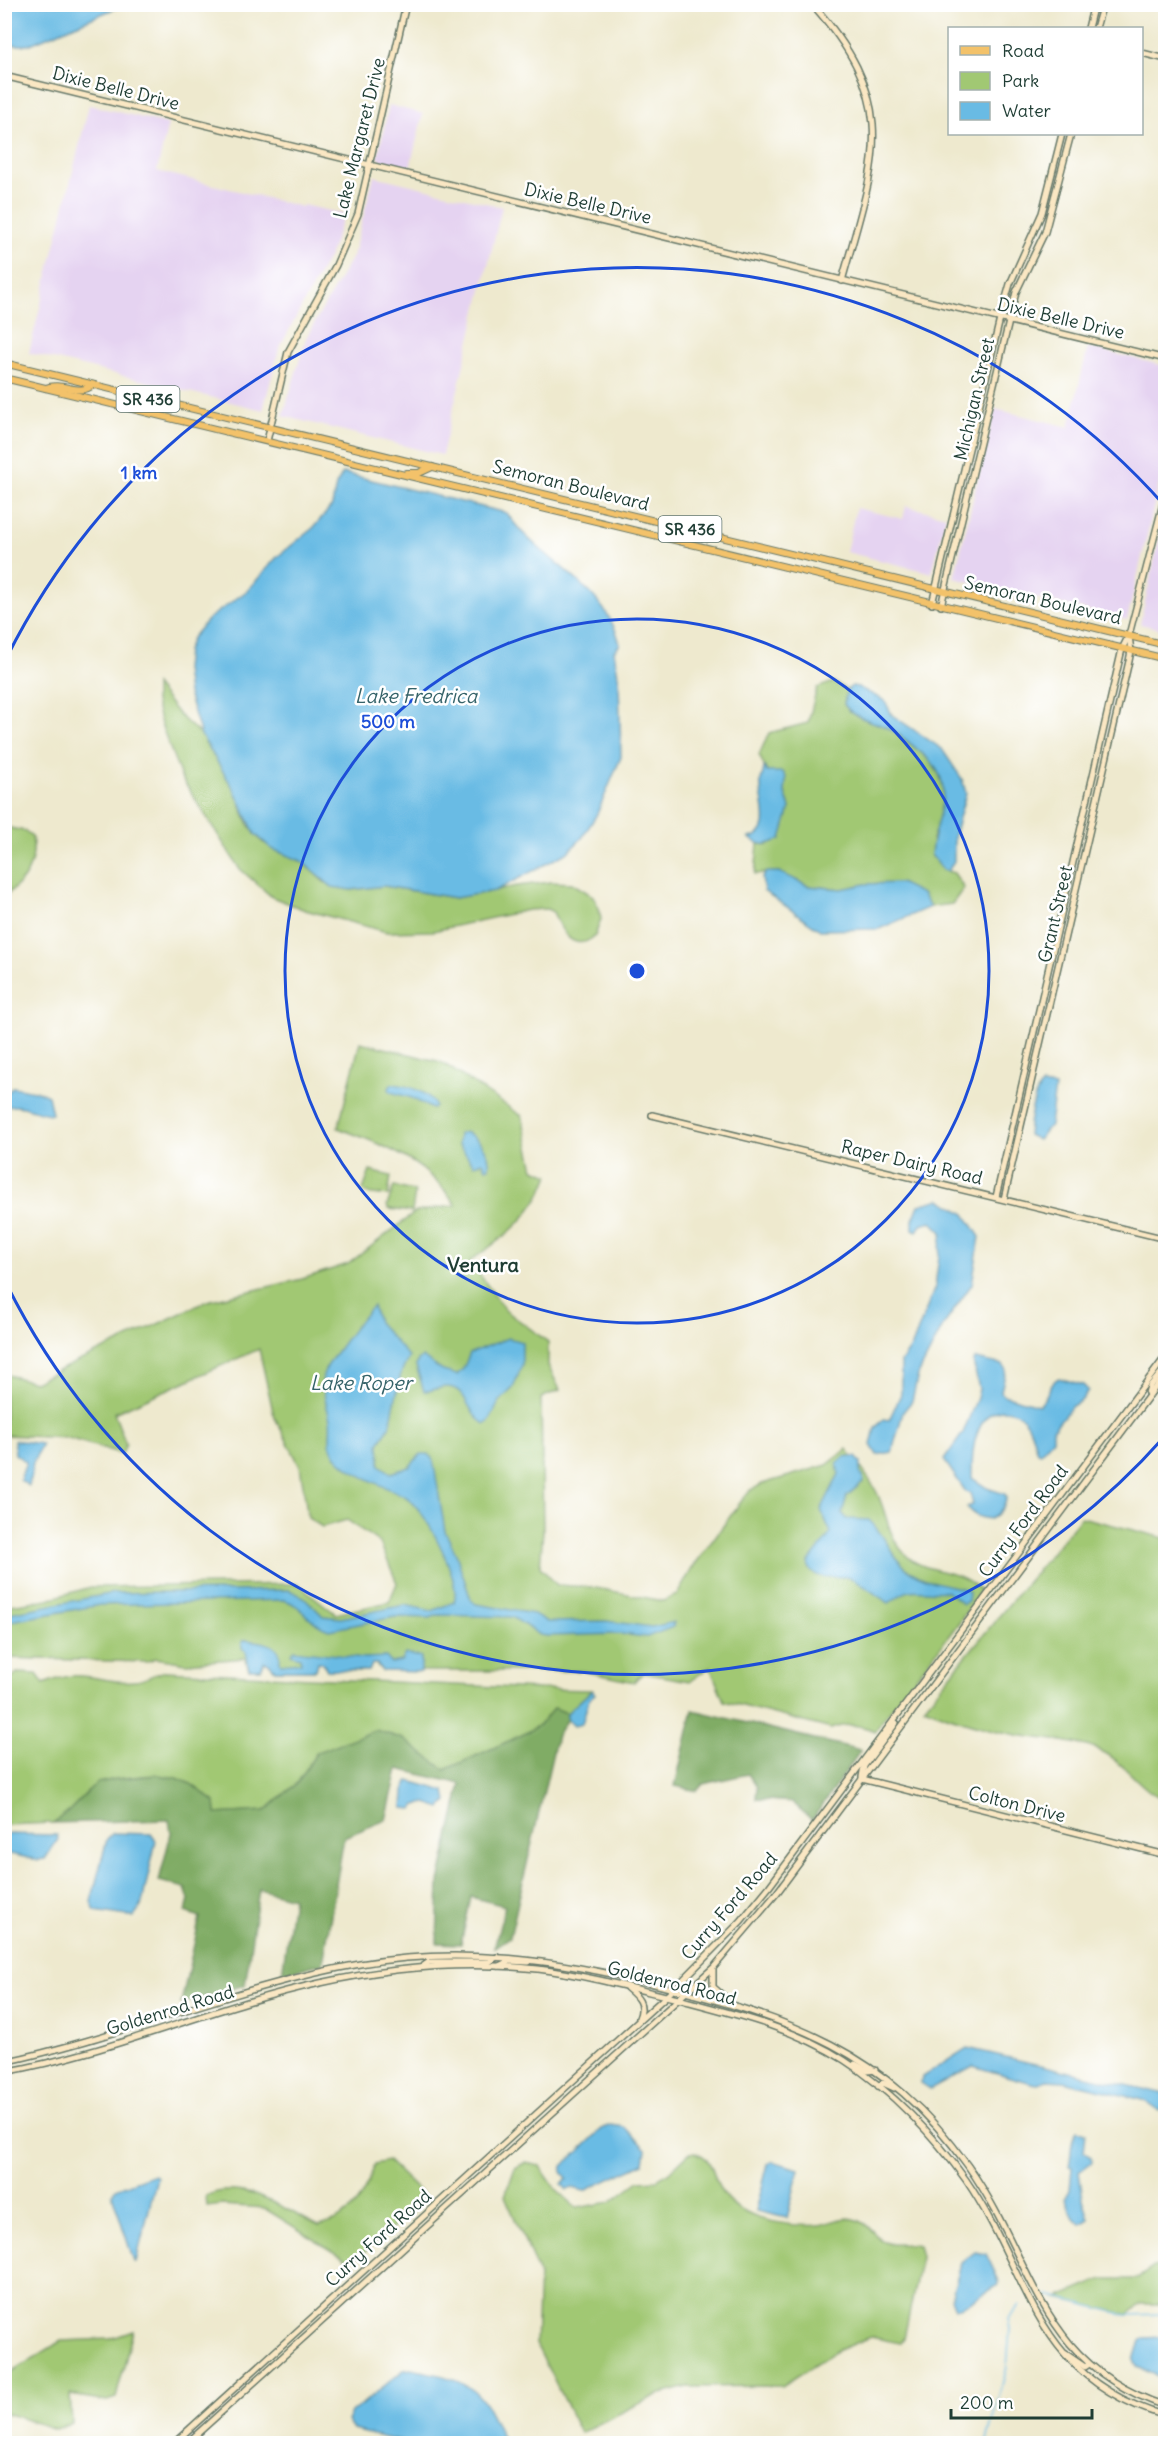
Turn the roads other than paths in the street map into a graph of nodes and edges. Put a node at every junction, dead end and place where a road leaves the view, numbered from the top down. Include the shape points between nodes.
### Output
1 (406, 4) edge
2 (812, 4) edge
3 (1094, 4) edge
4 (1103, 4) edge
5 (1088, 27) edge
6 (1096, 27) edge
7 (1143, 53) edge
8 (1166, 59) edge
9 (4, 76) edge
10 (1062, 135) edge
11 (1071, 135) edge
12 (369, 165) junction
13 (842, 281) junction
14 (1000, 319) junction
15 (1008, 321) junction
16 (1166, 358) edge
17 (6, 364) edge
18 (4, 378) edge
19 (93, 385) junction
20 (46, 388) junction
21 (270, 428) junction
22 (267, 441) junction
23 (432, 467) junction
24 (391, 472) junction
25 (1166, 492) edge
26 (935, 590) junction
27 (944, 592) junction
28 (932, 604) junction
29 (941, 606) junction
30 (1129, 636) junction
31 (1166, 645) edge
32 (1122, 649) junction
33 (1131, 651) junction
34 (1166, 659) edge
35 (652, 1115) dead end
36 (996, 1197) junction
37 (1004, 1199) junction
38 (1166, 1239) edge
39 (1166, 1356) edge
40 (1166, 1367) edge
41 (1166, 1372) edge
42 (1147, 1398) junction
43 (922, 1682) junction
44 (850, 1779) junction
45 (862, 1779) junction
46 (1166, 1855) edge
47 (799, 1863) junction
48 (498, 1956) junction
49 (499, 1966) junction
50 (714, 1967) junction
51 (421, 1968) junction
52 (599, 1970) junction
53 (626, 1987) junction
54 (675, 1989) junction
55 (688, 1992) junction
56 (666, 1996) junction
57 (679, 2000) junction
58 (732, 2003) junction
59 (637, 2022) junction
60 (845, 2061) junction
61 (4, 2062) edge
62 (875, 2070) junction
63 (4, 2072) edge
64 (878, 2086) junction
65 (906, 2095) junction
66 (975, 2195) junction
67 (986, 2214) junction
68 (998, 2216) junction
69 (1007, 2235) junction
70 (1062, 2352) junction
71 (1089, 2365) junction
72 (1166, 2406) edge
73 (1166, 2416) edge
74 (173, 2444) edge
75 (186, 2444) edge

1 - 12 street, Lake Margaret Drive
2 - 13 street via 852,55 873,112 873,167
3 - 5 street
4 - 6 street
7 - 8 street
9 - 12 street, Dixie Belle Drive
10 - 14 street, Michigan Street via 1042,213 1010,284
11 - 15 street, Michigan Street via 1052,212 1021,278
12 - 13 street, Dixie Belle Drive
12 - 21 street, Lake Margaret Drive via 348,240 288,352
13 - 14 street, Dixie Belle Drive
14 - 15 street, Dixie Belle Drive
14 - 26 street, Michigan Street
15 - 16 street, Dixie Belle Drive
15 - 27 street, Michigan Street
17 - 19 main road, Semoran Boulevard / SR 436
18 - 20 main road, Semoran Boulevard / SR 436
19 - 20 main road via 81,390 54,384
19 - 21 main road, Semoran Boulevard / SR 436
20 - 22 main road, Semoran Boulevard / SR 436
21 - 22 street, Lake Margaret Drive
21 - 23 main road, Semoran Boulevard / SR 436
22 - 24 main road, Semoran Boulevard / SR 436
23 - 24 main road via 419,473
23 - 26 main road, Semoran Boulevard / SR 436
24 - 28 main road, Semoran Boulevard / SR 436
25 - 30 street, Grant Street
26 - 27 main road, Semoran Boulevard / SR 436
26 - 28 street, Michigan Street
27 - 29 street, Michigan Street
27 - 30 main road, Semoran Boulevard / SR 436
28 - 29 main road, Semoran Boulevard / SR 436
29 - 32 main road, Semoran Boulevard / SR 436
30 - 31 main road, Semoran Boulevard / SR 436
30 - 32 street, Grant Street
30 - 33 street, Grant Street
32 - 33 main road, Semoran Boulevard / SR 436
32 - 36 street, Grant Street
33 - 34 main road, Semoran Boulevard / SR 436
33 - 37 street, Grant Street
35 - 36 street, Raper Dairy Road
36 - 37 street, Raper Dairy Road
37 - 38 street, Raper Dairy Road
39 - 43 street, Curry Ford Road
40 - 42 street via 1150,1386
41 - 42 street, Curry Ford Road
42 - 45 street, Curry Ford Road
43 - 44 street, Curry Ford Road
43 - 45 street via 919,1692 864,1766
44 - 47 street via 852,1786
44 - 54 street, Curry Ford Road via 748,1912
45 - 46 street, Colton Drive
45 - 47 street, Curry Ford Road
47 - 50 street, Curry Ford Road via 759,1917
48 - 51 street via 489,1962 429,1962
48 - 52 street, Goldenrod Road
48 - 61 street, Goldenrod Road via 405,1957 333,1969
49 - 51 street, Goldenrod Road
49 - 52 street via 516,1961
49 - 53 street, Goldenrod Road via 559,1972
50 - 55 street, Curry Ford Road
50 - 58 street via 713,1987
51 - 63 street, Goldenrod Road via 360,1975 288,1990
52 - 54 street, Goldenrod Road
53 - 56 street, Goldenrod Road
53 - 59 street via 640,2000 642,2008
54 - 55 street, Goldenrod Road
54 - 56 street, Curry Ford Road
55 - 57 street, Curry Ford Road
55 - 58 street, Goldenrod Road
56 - 57 street, Goldenrod Road
56 - 59 street, Curry Ford Road
57 - 60 street, Goldenrod Road via 762,2022
57 - 75 street, Curry Ford Road
58 - 62 street, Goldenrod Road via 806,2030
59 - 74 street, Curry Ford Road
60 - 62 street
60 - 64 street, Goldenrod Road
62 - 65 street, Goldenrod Road
64 - 65 street via 883,2083
64 - 66 street, Goldenrod Road via 912,2116
65 - 68 street, Goldenrod Road via 969,2167
66 - 67 street, Goldenrod Road
66 - 68 street
67 - 69 street
67 - 70 street, Goldenrod Road via 1039,2320
68 - 69 street, Goldenrod Road
69 - 71 street, Goldenrod Road via 1047,2313
70 - 71 street via 1085,2367
70 - 73 street, Goldenrod Road via 1106,2390
71 - 72 street, Goldenrod Road via 1138,2396

